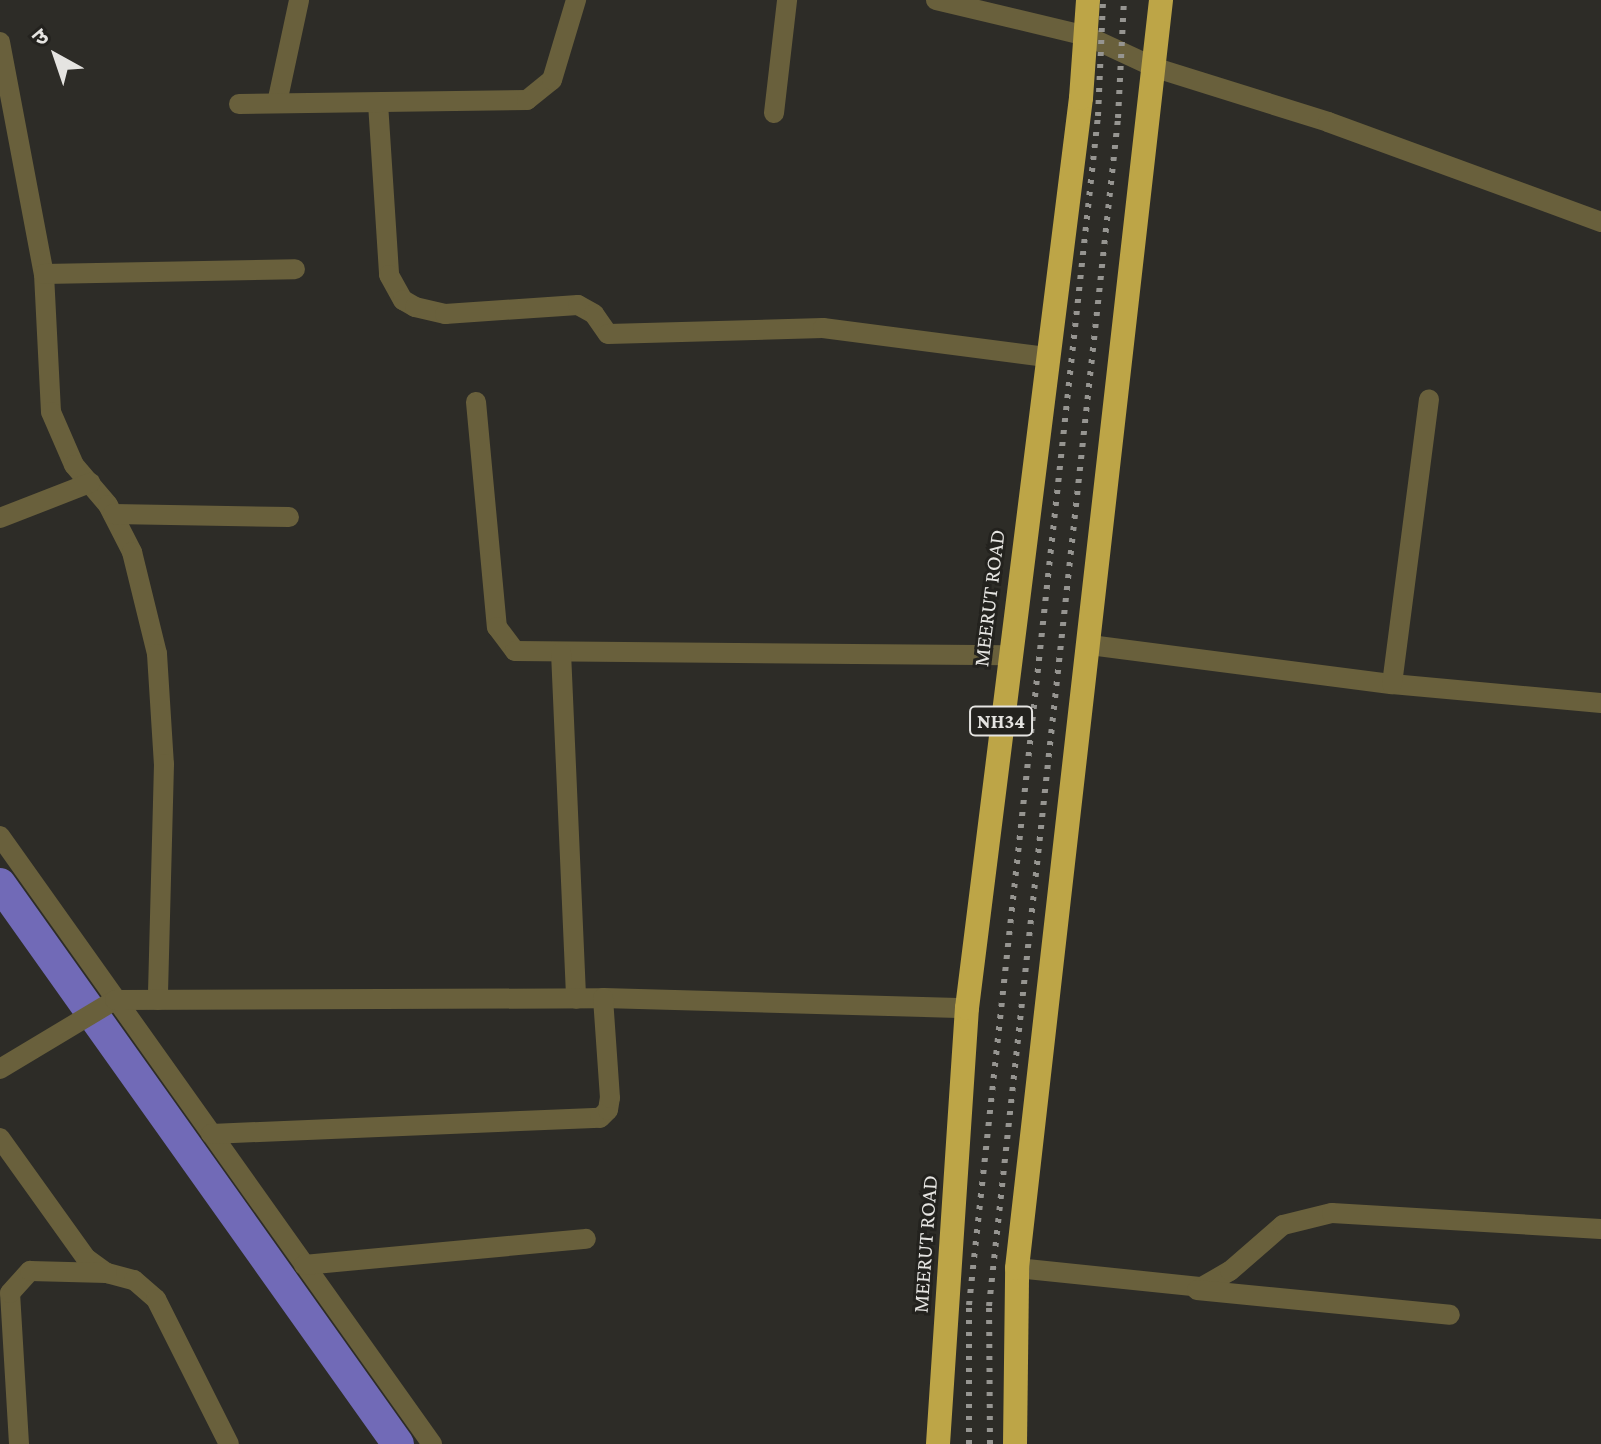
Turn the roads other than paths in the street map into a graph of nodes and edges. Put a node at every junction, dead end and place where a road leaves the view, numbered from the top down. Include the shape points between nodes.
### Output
1 (299, 0) edge
2 (576, 0) edge
3 (787, 0) edge
4 (936, 0) edge
5 (1088, 0) edge
6 (1161, 0) edge
7 (1087, 36) junction
8 (0, 42) edge
9 (1156, 68) junction
10 (277, 103) junction
11 (378, 103) junction
12 (239, 104) dead end
13 (774, 113) dead end
14 (1601, 222) edge
15 (295, 269) dead end
16 (44, 274) junction
17 (1046, 357) junction
18 (1429, 399) dead end
19 (476, 402) dead end
20 (90, 483) junction
21 (113, 514) junction
22 (289, 517) dead end
23 (0, 518) edge
24 (1090, 645) junction
25 (561, 652) junction
26 (1008, 655) junction
27 (1392, 684) junction
28 (1601, 703) edge
29 (0, 836) edge
30 (603, 998) junction
31 (576, 999) junction
32 (158, 1000) junction
33 (108, 1003) junction
34 (967, 1008) junction
35 (0, 1069) edge
36 (211, 1134) junction
37 (0, 1138) edge
38 (1601, 1229) edge
39 (586, 1239) dead end
40 (304, 1265) junction
41 (1017, 1268) junction
42 (107, 1273) junction
43 (1185, 1289) junction
44 (1450, 1315) dead end
45 (19, 1444) edge
46 (229, 1444) edge
47 (432, 1444) edge
48 (938, 1444) edge
49 (1015, 1444) edge

1 - 10 street
2 - 11 street via 552,80 527,100
3 - 13 street
4 - 7 street
5 - 7 highway, MEERUT ROAD / NH34
6 - 9 highway
7 - 9 street
7 - 17 highway, MEERUT ROAD / NH34
8 - 16 street
9 - 14 street via 1328,122
9 - 24 highway
10 - 11 street
10 - 12 street
11 - 17 street via 389,275 403,300 415,307 445,314 578,305 594,314 608,334 823,328
15 - 16 street
16 - 20 street via 51,412 66,451
17 - 26 highway, MEERUT ROAD / NH34
18 - 27 street
19 - 25 street via 497,627 515,651
20 - 21 street
20 - 23 street
21 - 22 street
21 - 32 street via 132,552 148,609 164,718
24 - 27 street
24 - 41 highway
25 - 26 street
25 - 31 street
26 - 34 highway, MEERUT ROAD / NH34
27 - 28 street
29 - 33 street
30 - 31 street
30 - 34 street
30 - 36 street via 610,1098 600,1118
31 - 32 street
32 - 33 street
33 - 35 street
33 - 36 street
34 - 48 highway, MEERUT ROAD / NH34
36 - 40 street
37 - 42 street via 78,1249
38 - 43 street via 1332,1213 1305,1216 1265,1237 1215,1281
39 - 40 street
40 - 47 street
41 - 43 street
41 - 49 highway
42 - 45 street via 30,1271 10,1293
42 - 46 street via 134,1280 156,1299
43 - 44 street

